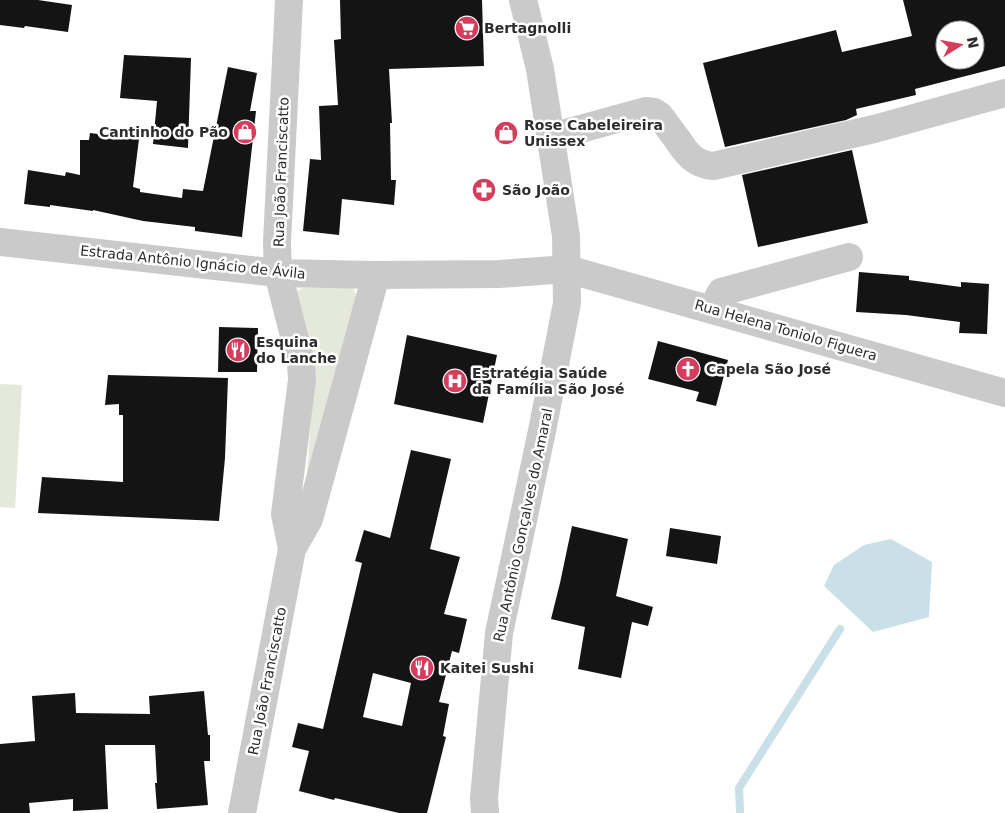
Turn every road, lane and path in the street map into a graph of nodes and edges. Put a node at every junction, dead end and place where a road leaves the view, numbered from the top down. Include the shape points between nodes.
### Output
1 (289, 0) edge
2 (523, 0) edge
3 (1005, 93) edge
4 (551, 138) junction
5 (0, 242) edge
6 (849, 256) dead end
7 (567, 269) junction
8 (278, 273) junction
9 (376, 275) junction
10 (712, 309) junction
11 (1005, 393) edge
12 (292, 549) junction
13 (242, 813) edge
14 (485, 813) edge

1 - 8 street, Rua João Franciscatto via 276,242
2 - 4 street, Rua Antônio Gonçalves do Amaral via 540,69
3 - 4 street via 874,129 713,166 704,165 686,153 654,112 646,111
4 - 7 street, Rua Antônio Gonçalves do Amaral via 566,236
5 - 8 street, Estrada Antônio Ignácio de Ávila
6 - 10 street via 720,292
7 - 9 street, Estrada Antônio Ignácio de Ávila via 499,274
7 - 10 street, Rua Helena Toniolo Figuera
7 - 14 street, Rua Antônio Gonçalves do Amaral via 567,303 499,633
8 - 9 street, Estrada Antônio Ignácio de Ávila
8 - 12 street, Rua João Franciscatto via 302,363 285,514
9 - 12 street, Rua João Franciscatto via 309,519
10 - 11 street, Rua Helena Toniolo Figuera
12 - 13 street, Rua João Franciscatto

